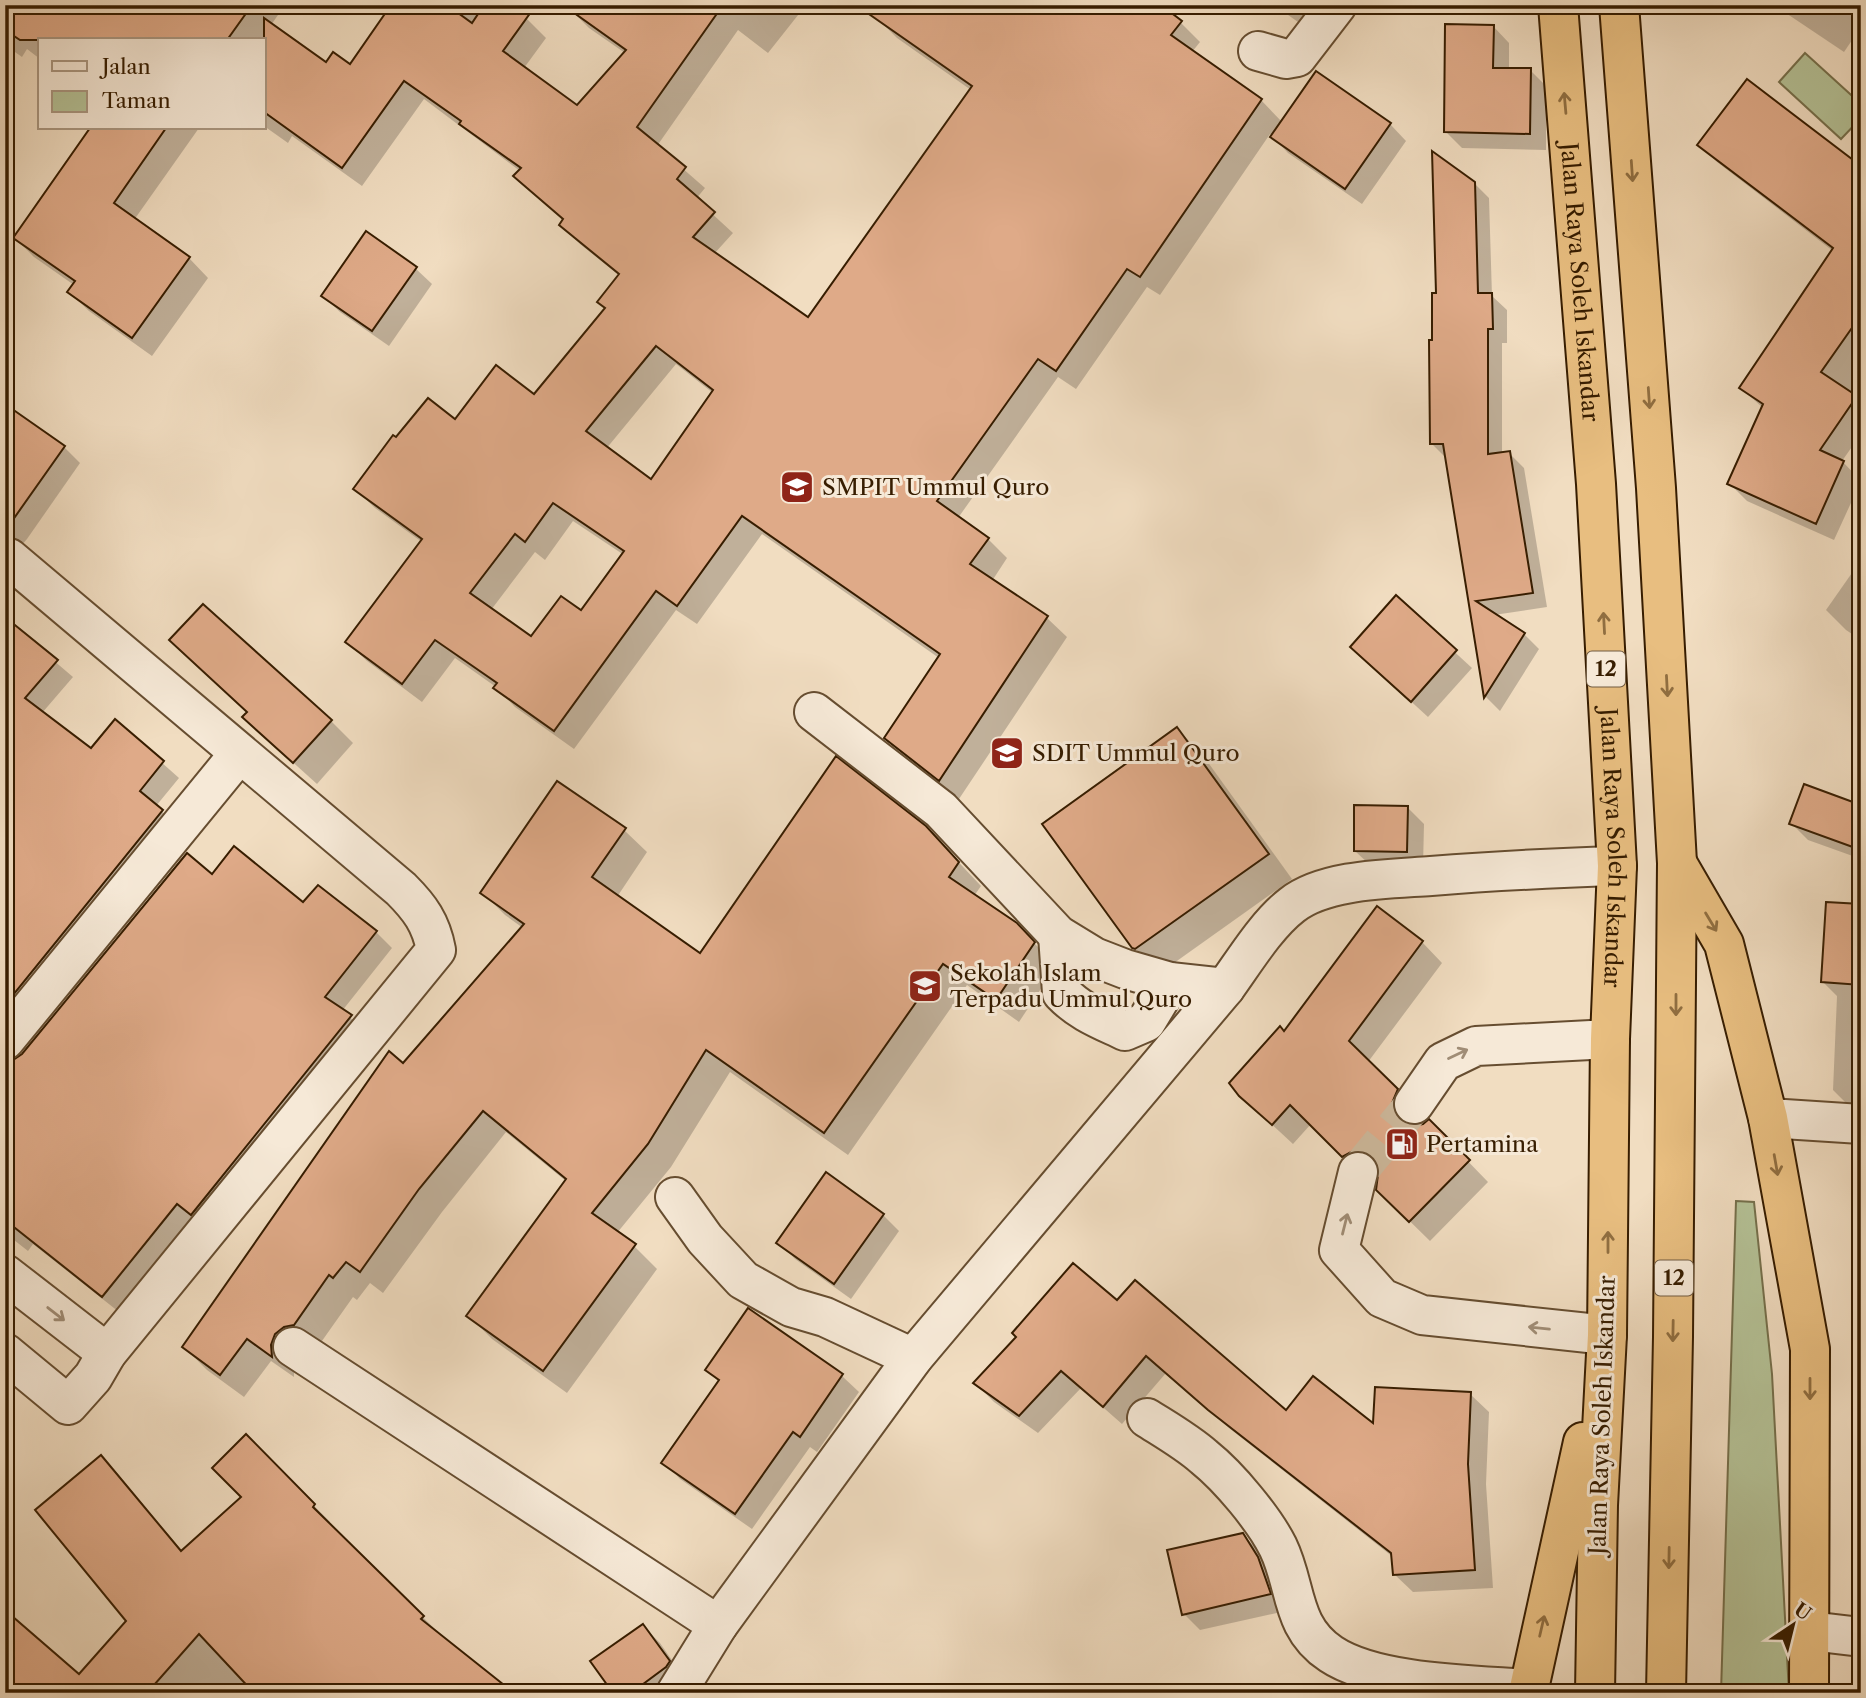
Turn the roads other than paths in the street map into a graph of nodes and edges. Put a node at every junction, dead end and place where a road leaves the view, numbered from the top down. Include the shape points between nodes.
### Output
1 (1337, 5) edge
2 (1558, 5) edge
3 (1619, 5) edge
4 (1258, 51) dead end
5 (5, 563) edge
6 (814, 712) dead end
7 (239, 754) junction
8 (1676, 863) junction
9 (1617, 866) junction
10 (1058, 935) junction
11 (1170, 982) junction
12 (1225, 988) junction
13 (1609, 1039) junction
14 (5, 1040) edge
15 (1414, 1104) tunnel mouth
16 (1768, 1118) junction
17 (1861, 1124) edge
18 (1358, 1172) tunnel mouth
19 (675, 1196) dead end
20 (5, 1275) edge
21 (1607, 1335) junction
22 (293, 1347) dead end
23 (5, 1353) edge
24 (107, 1353) junction
25 (913, 1358) junction
26 (1147, 1418) dead end
27 (718, 1625) junction
28 (1810, 1631) junction
29 (1861, 1637) edge
30 (1528, 1691) edge
31 (676, 1693) edge
32 (1595, 1693) edge
33 (1666, 1693) edge
34 (1809, 1693) edge

1 - 4 street via 1297,57 1286,59
9 -> 2 highway, Jalan Raya Soleh Iskandar / 12 via 1596,484
3 -> 8 highway, 12 via 1656,488
5 - 7 street via 9,558
6 - 10 street via 942,810
7 - 14 street
7 - 24 street via 401,888 420,908 436,950
8 -> 16 highway via 1724,944
8 -> 33 highway, 12
9 - 12 street via 1384,879 1324,889 1292,905
9 - 13 highway, Jalan Raya Soleh Iskandar / 12
10 - 11 street via 1094,957
10 - 11 street via 1062,993 1087,1014 1125,1031 1146,1021
11 - 12 street
12 - 25 street
15 -> 13 street via 1443,1062 1476,1046
21 -> 13 highway, Jalan Raya Soleh Iskandar / 12
16 - 17 street
16 -> 28 highway via 1810,1349
21 -> 18 street via 1422,1315 1382,1298 1339,1250
19 - 25 street via 705,1239 743,1280 791,1307 825,1317
20 -> 24 street
30 -> 21 highway
21 - 32 highway, Jalan Raya Soleh Iskandar / 12
22 - 27 street
23 - 24 street via 68,1405
25 - 27 street
26 - 30 street via 1205,1457 1252,1508 1278,1548 1309,1636 1332,1655 1363,1668 1420,1680
27 - 31 street
28 - 29 street
28 - 34 highway

